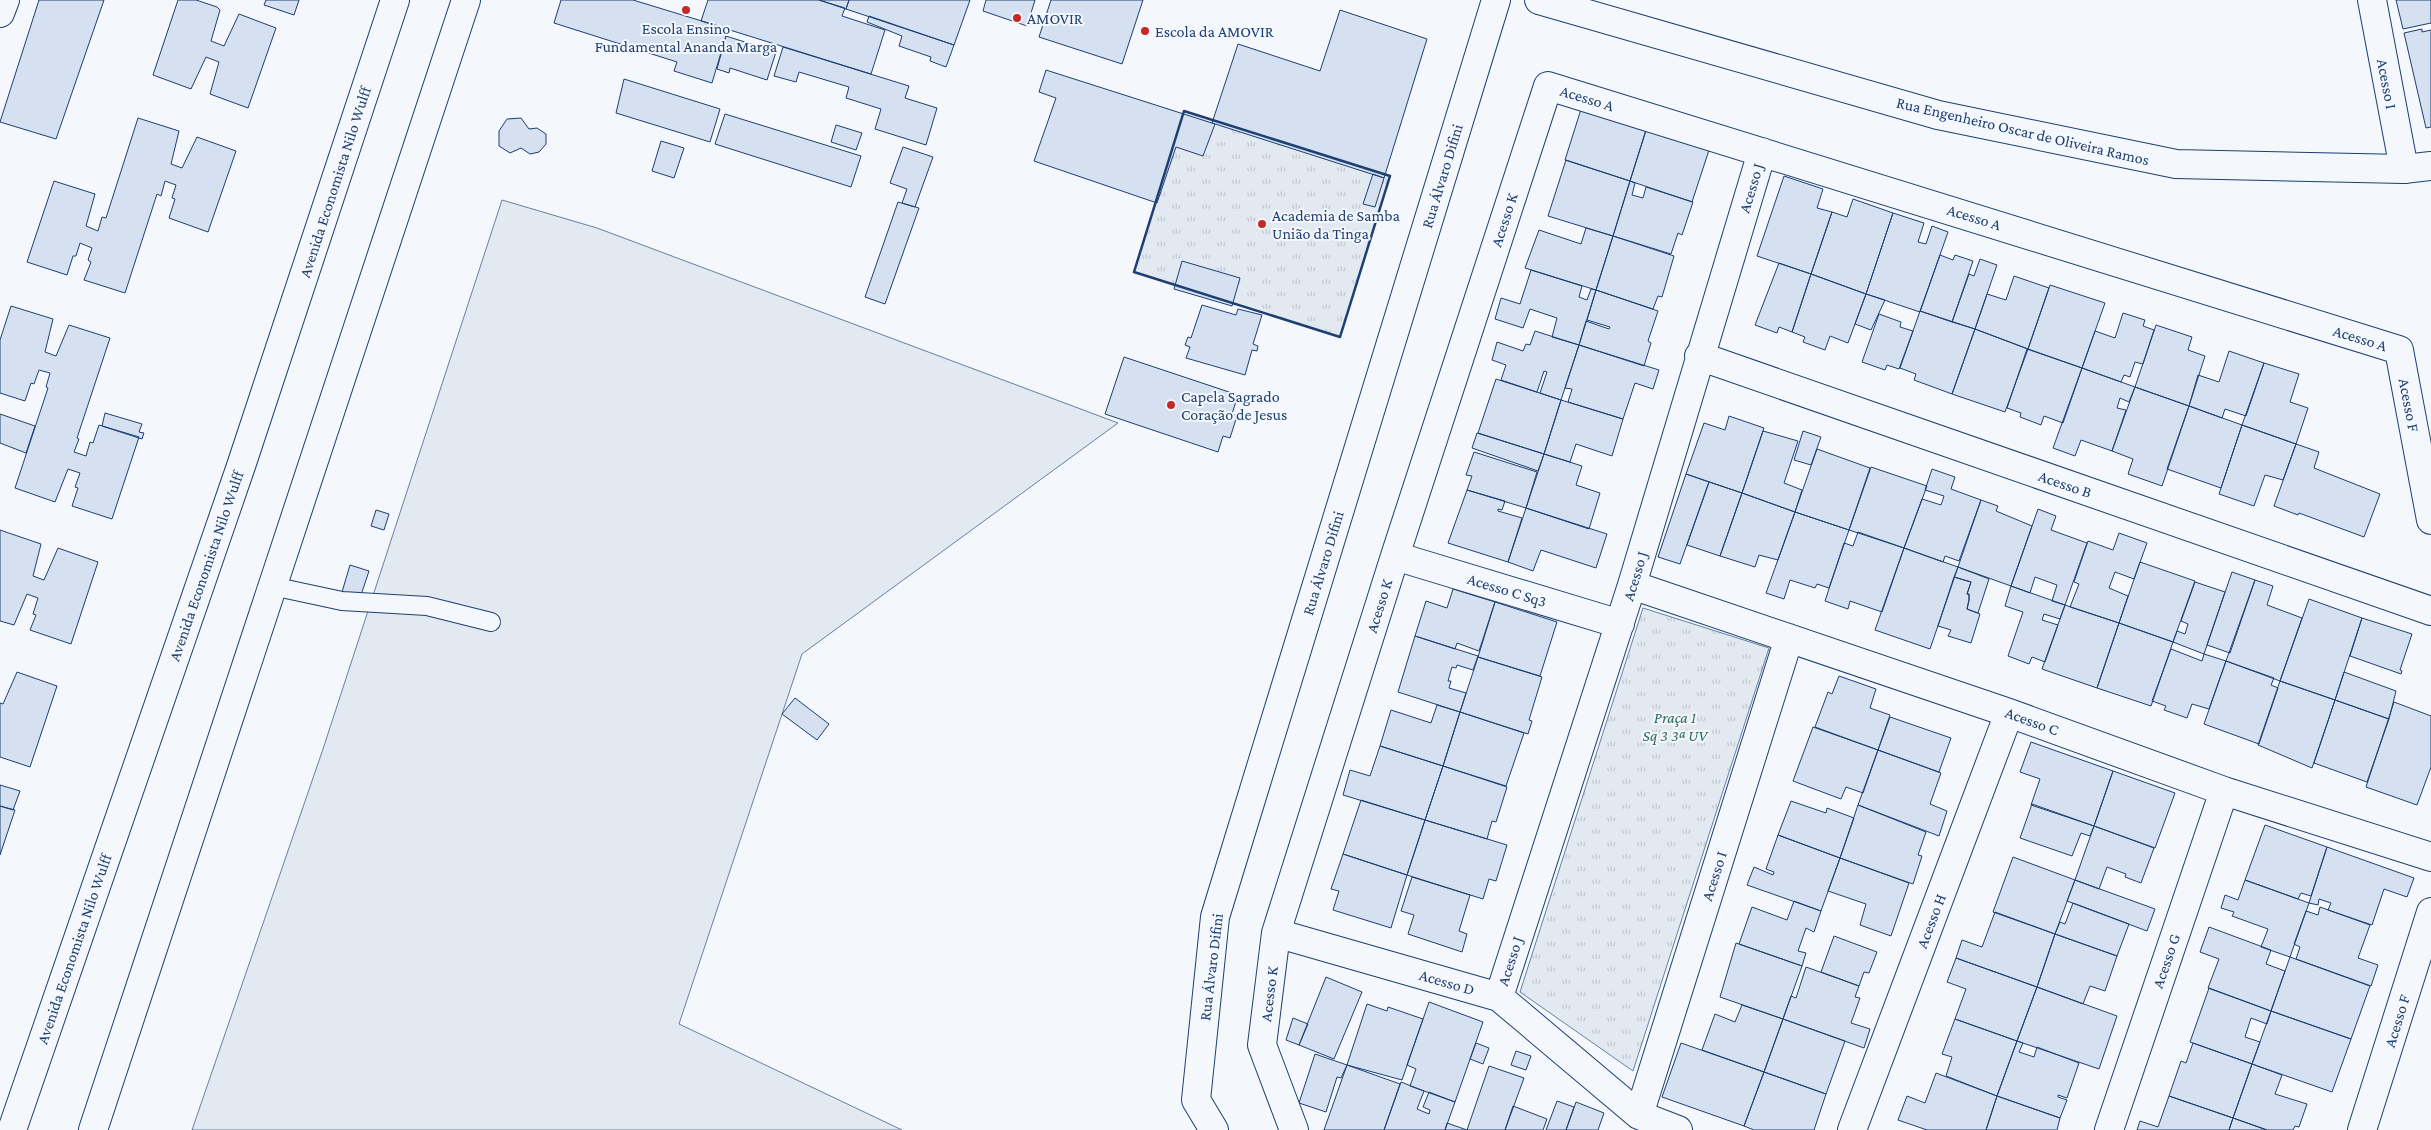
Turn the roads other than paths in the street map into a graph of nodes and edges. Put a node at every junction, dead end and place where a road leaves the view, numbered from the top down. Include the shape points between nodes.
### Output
1 (5, 0) edge
2 (395, 0) edge
3 (466, 0) edge
4 (1496, 0) edge
5 (1539, 0) edge
6 (2372, 0) edge
7 (0, 13) edge
8 (1548, 86) joint
9 (1762, 152) junction
10 (2431, 166) edge
11 (2404, 169) junction
12 (2399, 350) joint
13 (1699, 356) junction
14 (2431, 520) edge
15 (1395, 556) junction
16 (1632, 585) junction
17 (272, 586) junction
18 (2431, 611) edge
19 (491, 622) dead end
20 (1620, 624) junction
21 (1789, 638) junction
22 (2010, 713) junction
23 (2224, 791) junction
24 (2431, 856) edge
25 (2431, 912) edge
26 (1276, 933) junction
27 (1499, 996) junction
28 (1639, 1115) junction
29 (12, 1130) edge
30 (93, 1130) edge
31 (1214, 1130) edge
32 (1294, 1130) edge
33 (1678, 1130) edge
34 (1852, 1130) edge
35 (2108, 1130) edge
36 (2362, 1130) edge

1 - 7 street
2 - 29 street, Avenida Economista Nilo Wulff via 241,466
3 - 17 street
4 - 31 street, Rua Álvaro Difini via 1215,917 1196,1100
5 - 11 street, Rua Engenheiro Oscar de Oliveira Ramos via 1938,115 2176,164
6 - 11 street, Acesso I
8 - 9 street, Acesso A
8 - 15 street, Acesso K
9 - 12 street, Acesso A
9 - 13 street, Acesso J
10 - 11 street, Rua Engenheiro Oscar de Oliveira Ramos
12 - 14 street, Acesso F
13 - 16 street, Acesso J
13 - 18 street, Acesso B
15 - 20 street, Acesso C Sq3
15 - 26 street, Acesso K
16 - 20 street, Acesso J
16 - 21 street, Acesso C
17 - 19 lane via 342,601 427,606
17 - 30 street
20 - 27 street, Acesso J
21 - 22 street, Acesso C
21 - 28 street, Acesso I
22 - 23 street, Acesso C
22 - 34 street, Acesso H
23 - 24 street, Acesso C
23 - 35 street, Acesso G
25 - 36 street, Acesso F
26 - 27 street, Acesso D
26 - 32 street, Acesso K via 1262,1045
27 - 28 street, Acesso D
28 - 33 street, Acesso D

